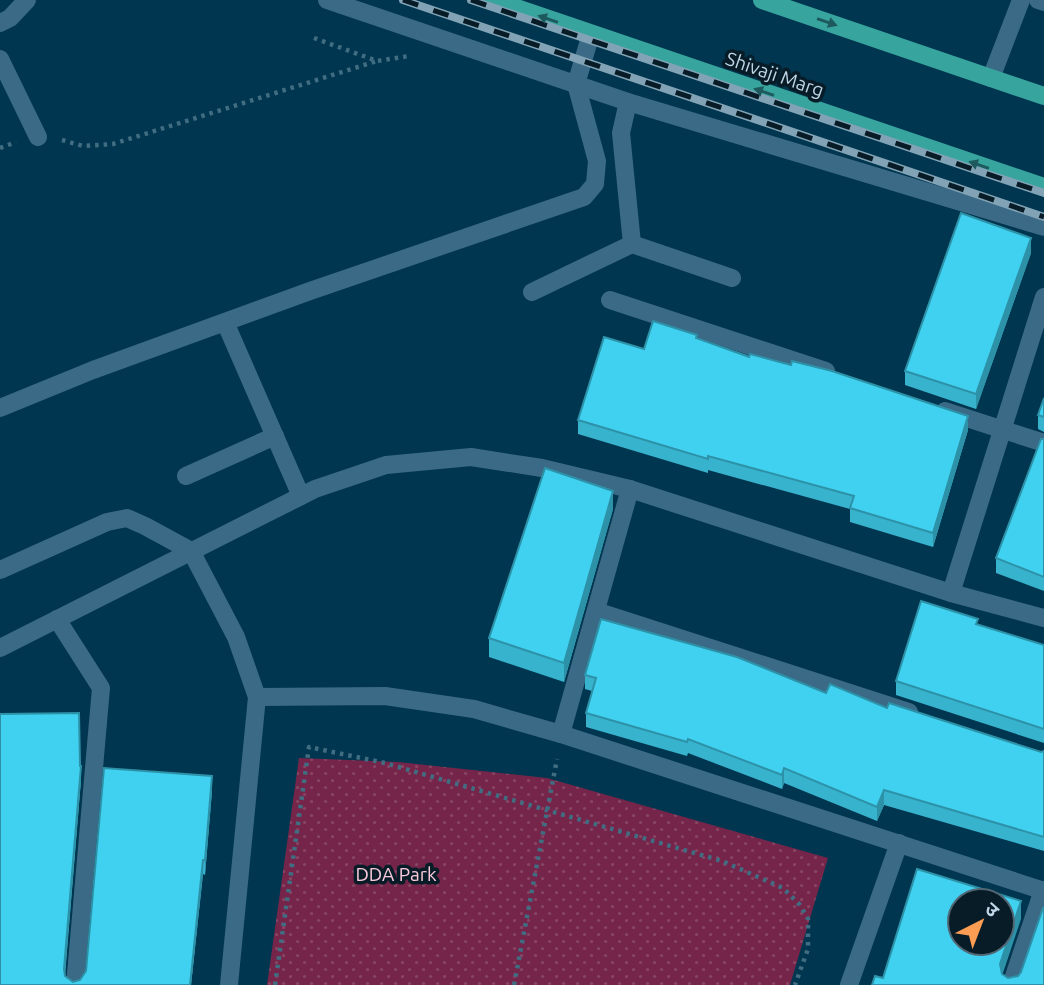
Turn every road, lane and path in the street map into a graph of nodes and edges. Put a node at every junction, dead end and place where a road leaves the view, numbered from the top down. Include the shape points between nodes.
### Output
1 (27, 0) edge
2 (327, 0) edge
3 (493, 0) edge
4 (762, 0) edge
5 (1021, 0) edge
6 (1038, 0) edge
7 (1044, 2) edge
8 (0, 23) edge
9 (591, 34) junction
10 (0, 59) edge
11 (377, 61) dead end
12 (991, 78) junction
13 (576, 84) junction
14 (1044, 96) edge
15 (628, 102) junction
16 (38, 137) junction
17 (0, 148) edge
18 (1044, 187) edge
19 (1044, 227) edge
20 (632, 244) junction
21 (732, 278) dead end
22 (532, 292) dead end
23 (1044, 297) edge
24 (610, 300) dead end
25 (225, 322) junction
26 (845, 377) edge
27 (924, 404) edge
28 (0, 408) edge
29 (1002, 429) junction
30 (275, 436) junction
31 (1044, 443) edge
32 (186, 476) dead end
33 (630, 489) junction
34 (301, 496) junction
35 (191, 551) junction
36 (0, 570) edge
37 (951, 593) junction
38 (596, 611) junction
39 (1044, 618) edge
40 (57, 619) junction
41 (0, 648) edge
42 (257, 697) junction
43 (925, 717) edge
44 (561, 734) junction
45 (547, 809) junction
46 (899, 843) junction
47 (1043, 890) edge
48 (75, 985) edge
49 (229, 985) edge
50 (275, 985) edge
51 (514, 985) edge
52 (795, 985) edge
53 (849, 985) edge
54 (1011, 985) edge

1 - 8 street
2 - 13 street
9 -> 3 main road, Shivaji Marg
4 -> 12 main road
5 - 12 street
6 - 7 street
9 - 13 street
18 -> 9 main road, Shivaji Marg
10 - 16 street
11 - 16 path via 113,144 83,146
12 - 14 main road
13 - 15 street
13 - 25 street via 597,161 595,184 583,197
15 - 19 street
15 - 20 street via 621,133
16 - 17 path
20 - 21 street
20 - 22 street
23 - 29 street
24 - 26 street
25 - 28 street
25 - 30 street
27 - 29 street
29 - 31 street
29 - 37 street
30 - 32 street
30 - 34 street
33 - 34 street via 471,457 386,465
33 - 37 street
33 - 38 street
34 - 35 street
35 - 36 street via 127,518 107,522
35 - 40 street
35 - 42 street via 236,637
37 - 39 street
38 - 43 street
38 - 44 street
40 - 41 street
40 - 48 street via 101,688
42 - 44 street via 385,696 474,709
42 - 49 street
44 - 45 path
44 - 46 street
45 - 50 path via 385,763 309,747
45 - 51 path
45 - 52 path via 722,861 783,888 808,919 808,949
46 - 47 street
46 - 53 street
47 - 54 street

